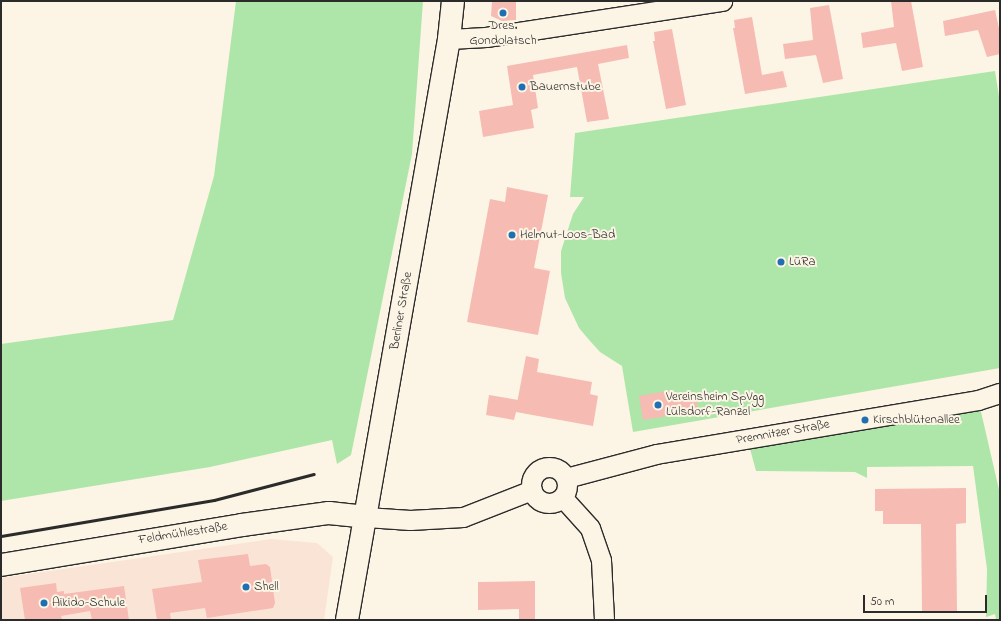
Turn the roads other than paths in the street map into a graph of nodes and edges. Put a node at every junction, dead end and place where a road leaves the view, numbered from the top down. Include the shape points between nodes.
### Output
1 (453, 1) edge
2 (722, 1) edge
3 (643, 6) edge
4 (449, 39) junction
5 (1000, 393) edge
6 (566, 478) junction
7 (532, 490) junction
8 (562, 498) junction
9 (366, 516) junction
10 (1, 565) edge
11 (347, 620) edge
12 (604, 620) edge

1 - 4 street, Berliner Straße
2 - 3 street
3 - 4 street via 486,37
4 - 9 street, Berliner Straße
5 - 6 street, Premnitzer Straße via 978,400 656,454
6 - 7 street via 559,469 546,467 536,473 531,484
6 - 8 street via 568,485
7 - 8 street via 543,502 553,503
7 - 9 street via 463,517 410,520
8 - 12 street via 590,528 601,560
9 - 10 street, Feldmühlestraße via 339,512 307,516
9 - 11 street, Berliner Straße

